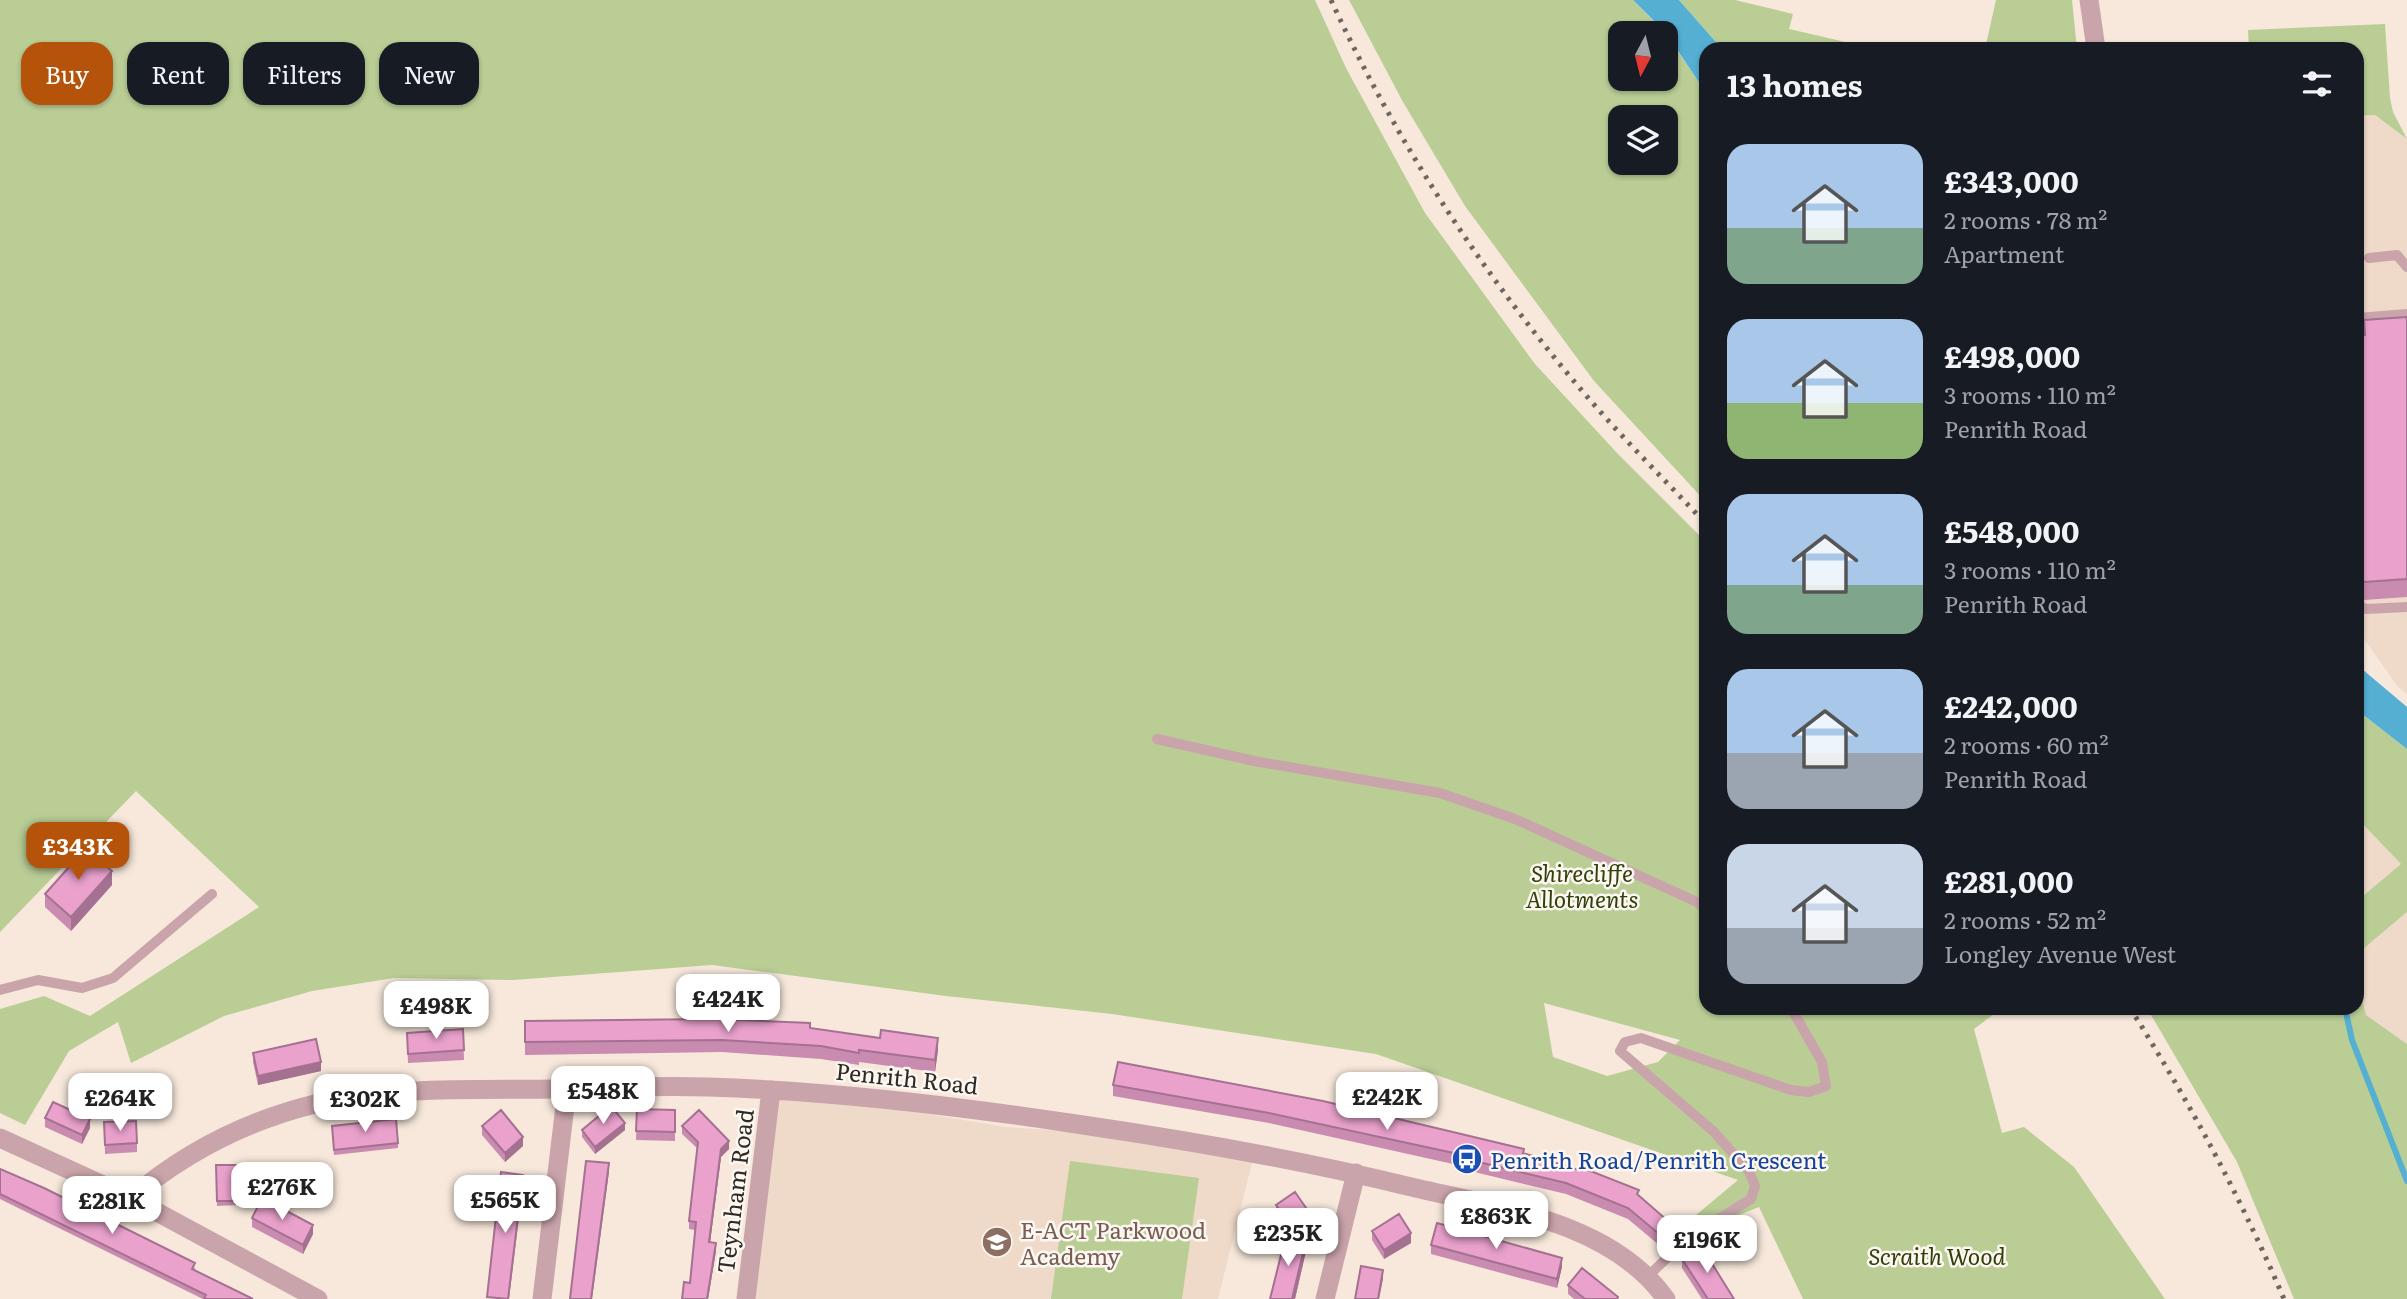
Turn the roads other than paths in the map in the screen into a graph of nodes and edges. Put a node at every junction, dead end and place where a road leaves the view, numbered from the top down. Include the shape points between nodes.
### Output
1 (2089, 0) edge
2 (2095, 42) edge
3 (2369, 258) dead end
4 (2407, 267) edge
5 (2407, 314) edge
6 (2364, 317) edge
7 (2407, 607) edge
8 (2364, 608) edge
9 (1157, 738) dead end
10 (212, 894) dead end
11 (1699, 903) edge
12 (0, 990) edge
13 (1795, 1015) edge
14 (567, 1088) junction
15 (771, 1090) junction
16 (0, 1138) edge
17 (1356, 1173) junction
18 (131, 1198) junction
19 (1646, 1278) junction
20 (318, 1299) edge
21 (542, 1299) edge
22 (746, 1299) edge
23 (1325, 1299) edge
24 (1666, 1299) edge

1 - 2 street
3 - 4 lane via 2397,255
5 - 6 lane
7 - 8 lane
9 - 11 lane via 1254,761 1440,793 1515,818
10 - 12 lane via 113,978 82,988 38,980
13 - 19 lane via 1822,1062 1826,1086 1809,1092 1791,1090 1640,1038 1625,1042 1620,1051 1713,1131 1749,1171 1755,1186 1751,1199 1688,1238
14 - 15 street, Penrith Road
14 - 18 street, Penrith Road via 376,1096 318,1104 265,1119 206,1145 164,1170
14 - 21 street
15 - 17 street, Penrith Road via 964,1107
15 - 22 street, Teynham Road
16 - 18 street
17 - 19 street, Penrith Road via 1551,1223 1595,1239
17 - 23 street
18 - 20 street
19 - 24 street, Penrith Road

